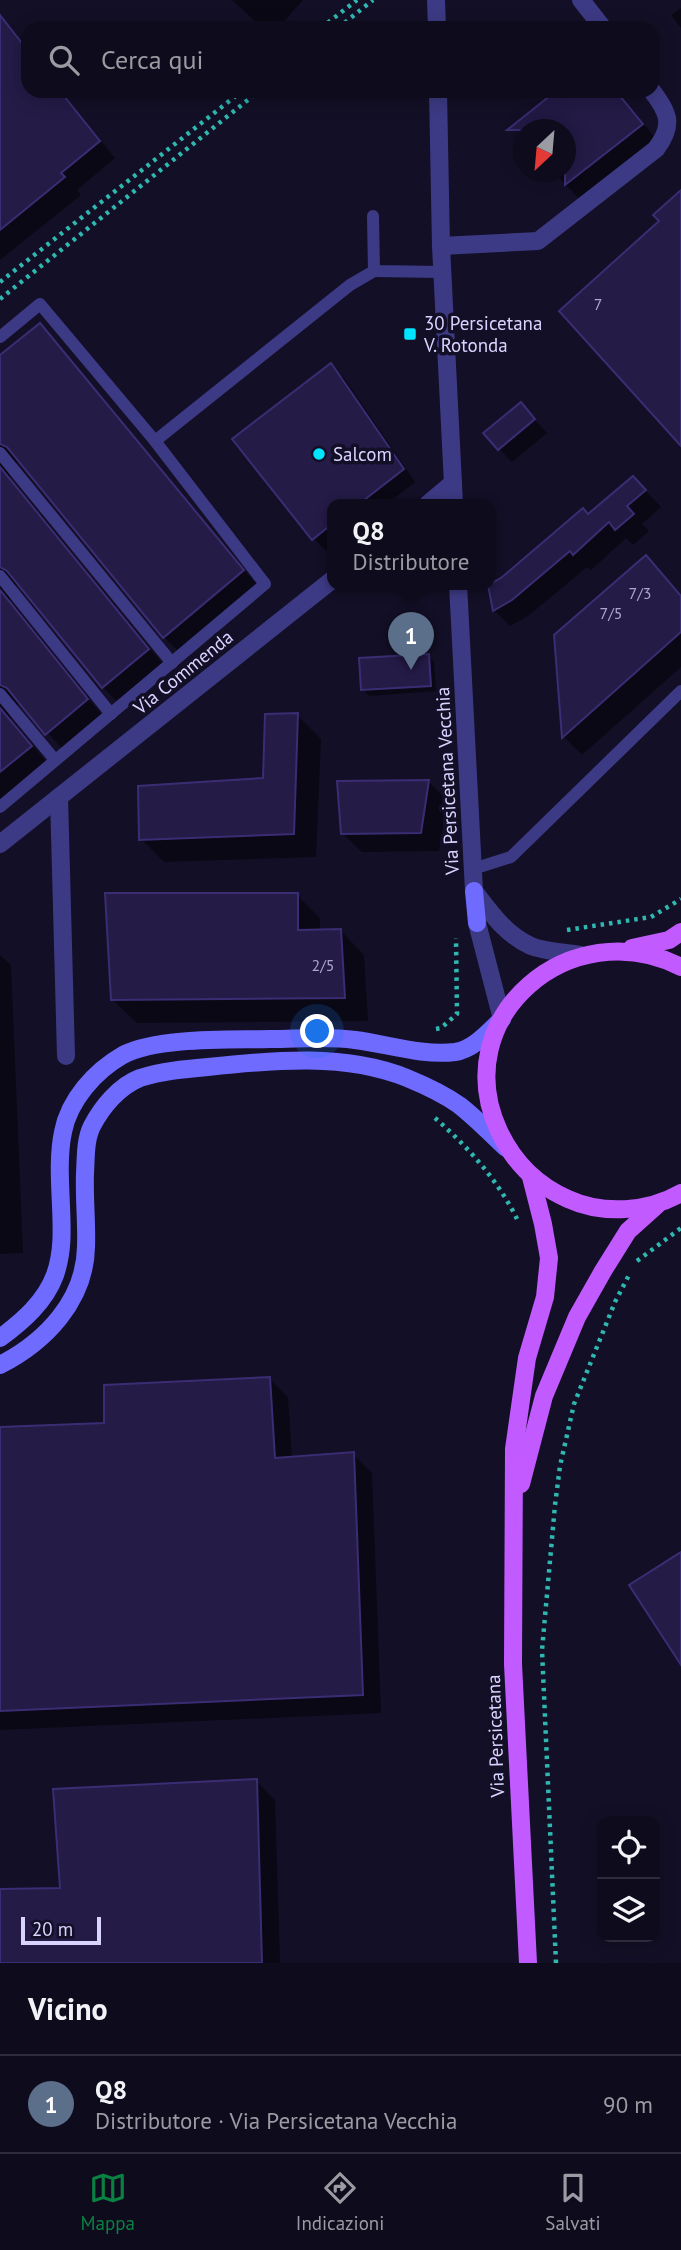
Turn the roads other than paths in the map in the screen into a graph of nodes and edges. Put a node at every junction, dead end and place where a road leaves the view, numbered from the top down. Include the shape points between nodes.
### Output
1 (436, 0) edge
2 (581, 0) edge
3 (437, 21) edge
4 (598, 21) edge
5 (438, 98) edge
6 (656, 98) edge
7 (373, 216) dead end
8 (440, 246) junction
9 (374, 271) junction
10 (442, 272) junction
11 (0, 337) edge
12 (155, 441) junction
13 (0, 453) edge
14 (453, 483) junction
15 (434, 499) edge
16 (454, 499) edge
17 (0, 576) edge
18 (327, 584) edge
19 (458, 590) edge
20 (172, 663) junction
21 (681, 691) edge
22 (0, 694) edge
23 (111, 714) junction
24 (55, 760) junction
25 (59, 797) junction
26 (0, 807) edge
27 (0, 845) edge
28 (473, 869) junction
29 (474, 891) junction
30 (681, 932) edge
31 (623, 950) junction
32 (581, 955) junction
33 (681, 967) edge
34 (502, 1019) junction
35 (66, 1056) dead end
36 (507, 1149) junction
37 (531, 1177) junction
38 (681, 1193) edge
39 (659, 1203) junction
40 (0, 1338) edge
41 (0, 1366) edge
42 (514, 1507) junction
43 (528, 1963) edge

1 - 3 street
2 - 4 street
5 - 8 street
6 - 8 street via 669,125 656,149 538,241
7 - 9 lane
8 - 10 street
9 - 10 lane
9 - 12 lane via 350,285
10 - 14 street
11 - 12 lane via 40,304
12 - 20 lane via 265,584
13 - 20 lane
14 - 15 street
14 - 16 street
17 - 23 lane
18 - 25 street, Via Commenda
19 - 28 street, Via Persicetana Vecchia
20 - 23 lane
21 - 28 lane via 511,857
22 - 24 lane
23 - 24 lane
24 - 26 lane
25 - 27 street, Via Commenda
25 - 35 street
28 - 29 street, Via Persicetana Vecchia
29 - 32 street, Via Persicetana Vecchia via 516,937 533,947
29 - 34 street, Via Persicetana Vecchia via 477,923
30 - 31 main road via 669,940
31 - 32 main road
31 - 33 main road
32 - 34 main road via 535,979
34 - 36 main road via 493,1040 487,1085 493,1118
34 - 40 street via 477,1042 456,1052 416,1051 340,1038 219,1040 151,1046 117,1059 85,1087 63,1131 62,1241 54,1276 36,1306
36 - 37 main road
36 - 41 street via 459,1105 407,1078 373,1068 313,1061 234,1064 138,1079 111,1099 90,1128 84,1269 67,1310 45,1336
37 - 39 main road via 578,1204 632,1209
37 - 42 main road, Via Persicetana via 549,1258 545,1297 520,1397
38 - 39 main road
39 - 42 main road, Via Persicetana via 628,1231 577,1318 544,1396
42 - 43 main road, Via Persicetana via 513,1664

